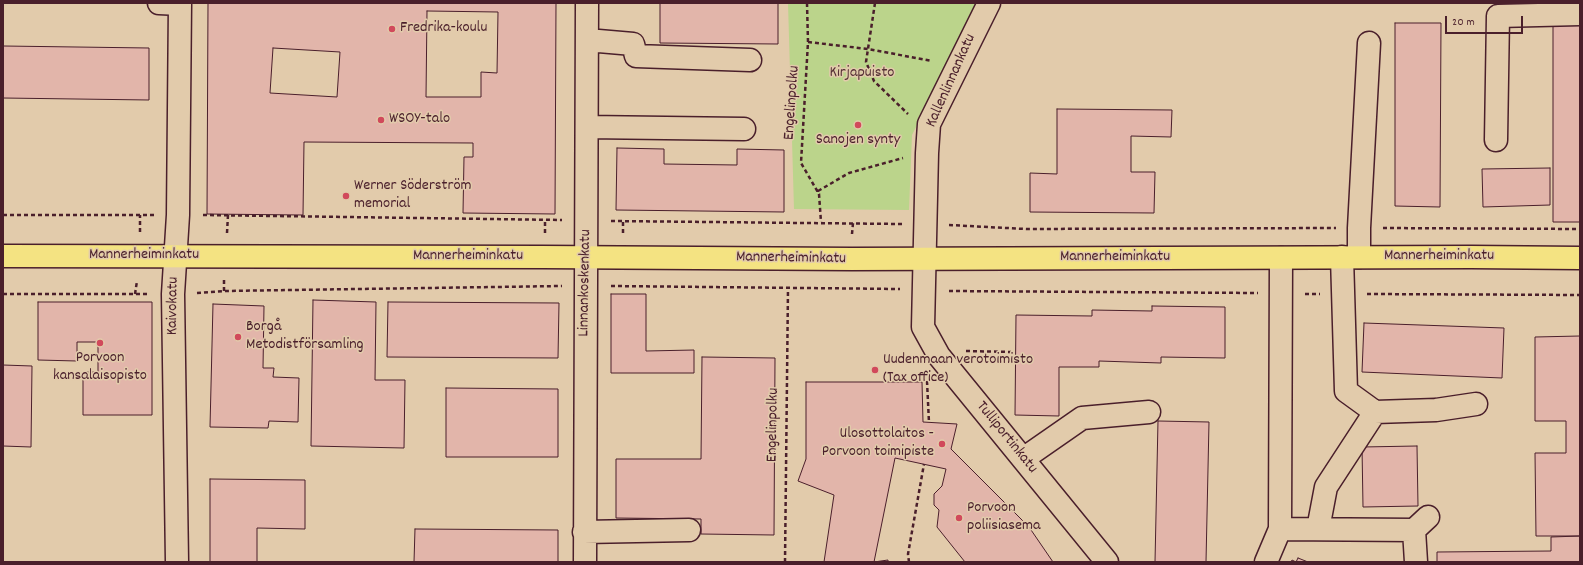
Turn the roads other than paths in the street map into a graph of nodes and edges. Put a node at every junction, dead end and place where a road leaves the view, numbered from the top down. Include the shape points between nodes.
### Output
1 (173, 3) edge
2 (587, 3) edge
3 (989, 3) edge
4 (1580, 14) edge
5 (587, 40) junction
6 (1369, 43) dead end
7 (750, 60) dead end
8 (587, 126) junction
9 (744, 129) dead end
10 (1496, 140) dead end
11 (3, 256) edge
12 (176, 256) junction
13 (1351, 257) junction
14 (586, 258) junction
15 (1281, 258) junction
16 (1580, 258) edge
17 (924, 259) junction
18 (1476, 404) dead end
19 (1149, 412) dead end
20 (1375, 412) junction
21 (1024, 459) junction
22 (1280, 529) junction
23 (1318, 529) junction
24 (689, 530) dead end
25 (584, 532) junction
26 (176, 562) edge
27 (585, 562) edge
28 (1107, 562) edge
29 (1266, 562) edge
30 (1416, 562) edge

1 - 12 street, Kaivokatu via 178,215
2 - 5 street, Linnankoskenkatu
3 - 17 street, Kallenlinnankatu via 929,124
4 - 10 street via 1498,16
5 - 7 street via 633,44 636,56
5 - 8 street, Linnankoskenkatu
6 - 13 street via 1359,228
8 - 9 street
8 - 14 street, Linnankoskenkatu
11 - 12 main road, Mannerheiminkatu
12 - 14 main road, Mannerheiminkatu
12 - 26 street, Kaivokatu via 173,294
13 - 15 main road, Mannerheiminkatu
13 - 16 main road, Mannerheiminkatu
13 - 20 street via 1346,391
14 - 17 main road, Mannerheiminkatu
14 - 25 street, Linnankoskenkatu
15 - 17 main road, Mannerheiminkatu
15 - 22 street
17 - 21 street, Tulliportinkatu via 922,327 949,353
18 - 20 street via 1436,410
19 - 21 street via 1082,418
20 - 23 street via 1326,487
21 - 28 street, Tulliportinkatu
22 - 23 street
22 - 29 street
23 - 30 street via 1421,524
24 - 25 street
25 - 27 street, Linnankoskenkatu

